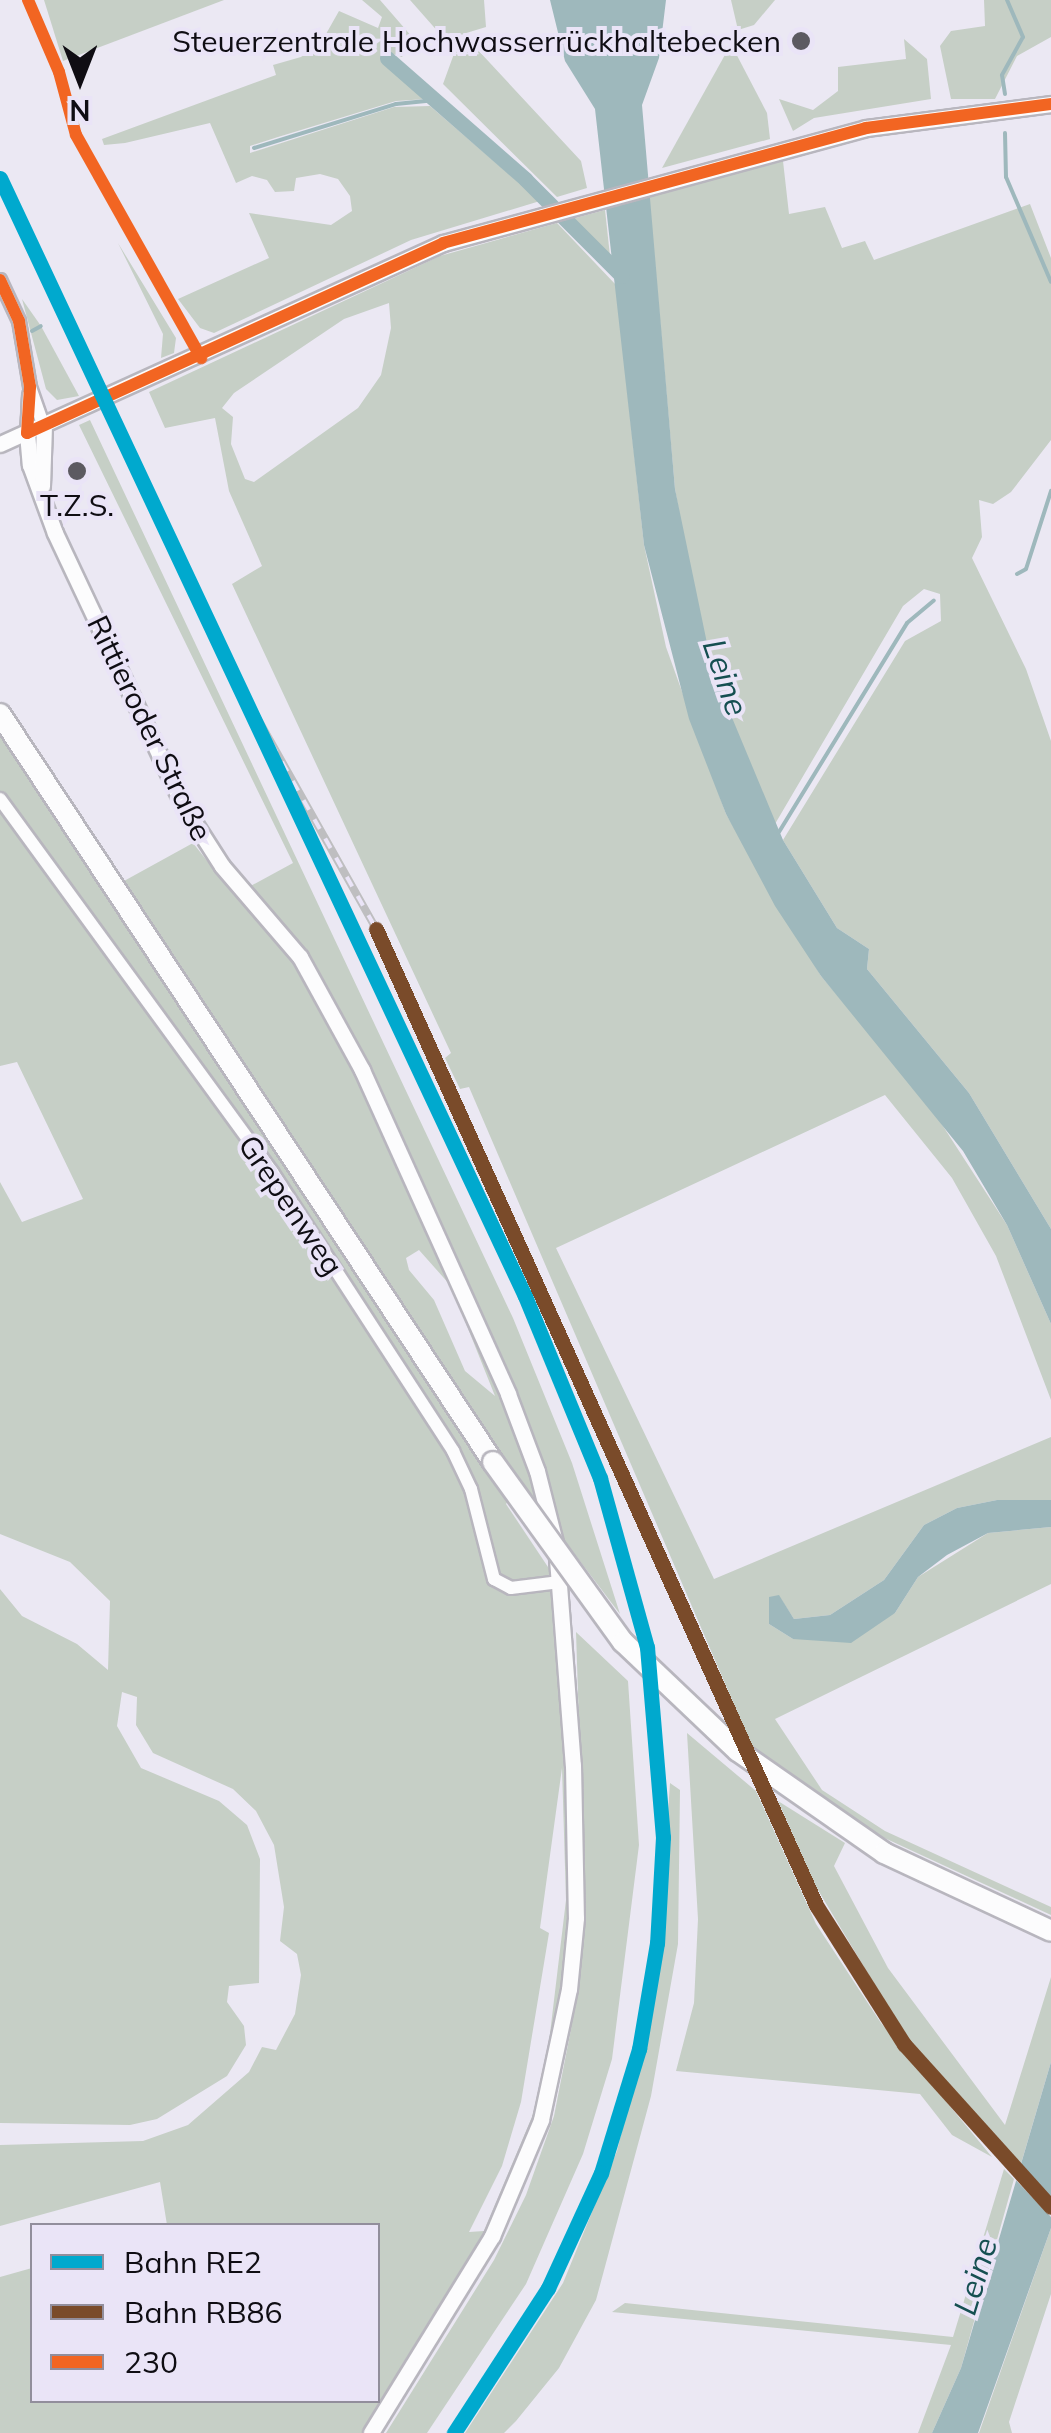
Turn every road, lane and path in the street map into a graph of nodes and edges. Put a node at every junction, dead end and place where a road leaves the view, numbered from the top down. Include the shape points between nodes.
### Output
1 (1051, 104) edge
2 (0, 280) edge
3 (30, 387) junction
4 (44, 427) junction
5 (27, 433) junction
6 (0, 444) edge
7 (44, 500) junction
8 (0, 714) edge
9 (0, 799) edge
10 (560, 1582) junction
11 (1051, 1931) edge
12 (371, 2433) edge

1 - 4 street via 866,128 443,242
2 - 3 street via 19,321
3 - 4 street
3 - 5 street
4 - 5 street
4 - 7 street, Rittieroder Straße
5 - 6 street
5 - 7 street, Rittieroder Straße
7 - 10 street, Rittieroder Straße via 183,806 234,883 285,938 346,1037 508,1394 546,1498
8 - 11 main road, bridge via 493,1462 623,1642 738,1752 884,1853
9 - 10 street, Grepenweg via 272,1172 452,1451 471,1489 494,1579 511,1588
10 - 12 street, Rittieroder Straße via 576,1918 541,2120 492,2236

